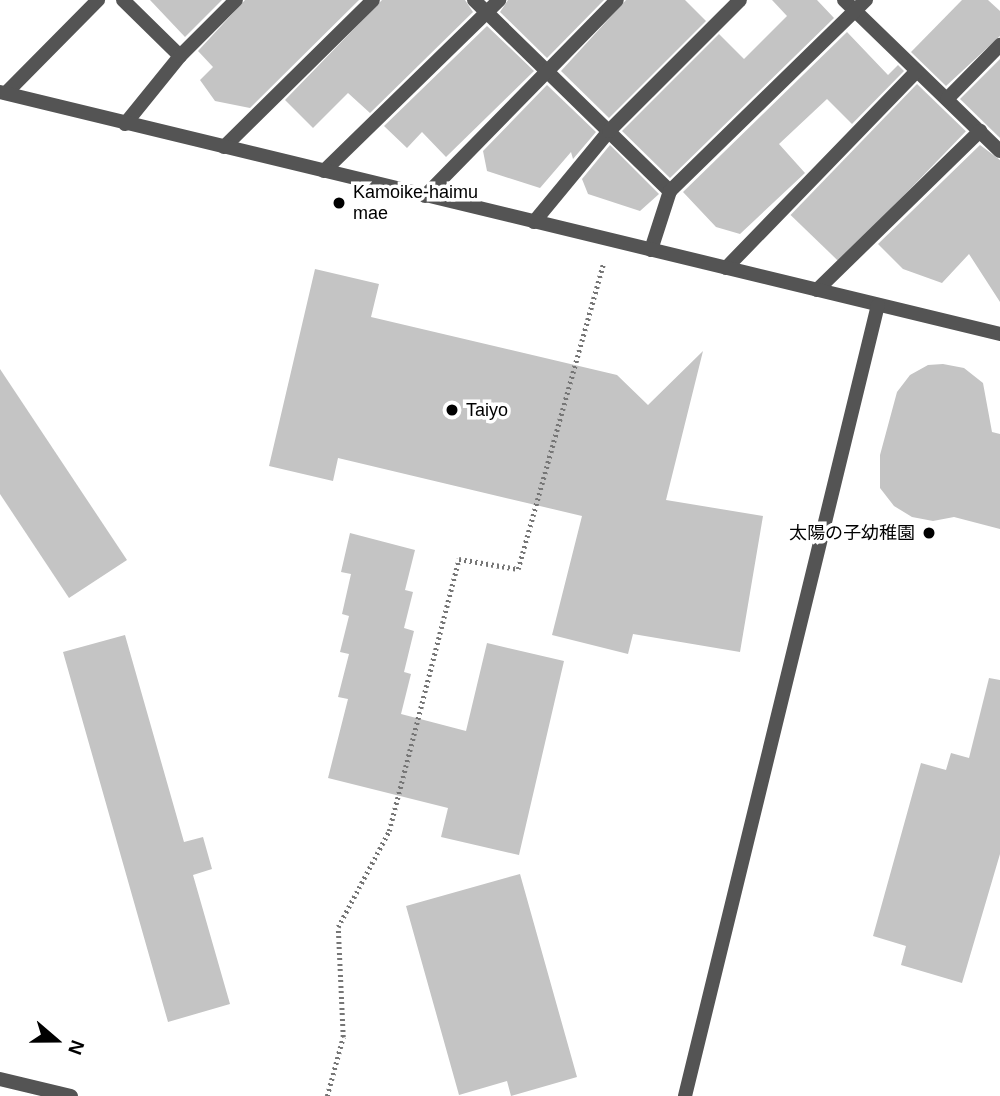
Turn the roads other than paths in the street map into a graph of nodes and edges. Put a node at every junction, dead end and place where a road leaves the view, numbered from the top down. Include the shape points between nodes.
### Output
1 (98, 0) edge
2 (123, 0) edge
3 (236, 0) edge
4 (373, 0) edge
5 (474, 0) edge
6 (499, 0) edge
7 (617, 0) edge
8 (740, 0) edge
9 (844, 0) edge
10 (866, 0) edge
11 (856, 11) junction
12 (487, 13) junction
13 (1000, 45) edge
14 (180, 56) junction
15 (545, 71) junction
16 (917, 71) junction
17 (3, 92) edge
18 (947, 99) junction
19 (125, 124) junction
20 (609, 131) junction
21 (979, 131) junction
22 (224, 147) junction
23 (1000, 151) edge
24 (324, 171) junction
25 (670, 191) junction
26 (425, 195) junction
27 (534, 222) junction
28 (651, 250) junction
29 (726, 268) junction
30 (817, 290) junction
31 (878, 305) junction
32 (1000, 334) edge
33 (0, 1079) edge
34 (71, 1096) edge
35 (685, 1096) edge

1 - 17 street
2 - 14 street
3 - 14 street
4 - 22 street
5 - 12 street
6 - 12 street
7 - 15 street
8 - 20 street
9 - 11 street
10 - 11 street
11 - 16 street
11 - 25 street
12 - 15 street
12 - 24 street
13 - 18 street
14 - 19 street
15 - 20 street
15 - 26 street
16 - 18 street
16 - 29 street
17 - 19 street
18 - 21 street
19 - 22 street
20 - 25 street
20 - 27 street
21 - 23 street
21 - 30 street
22 - 24 street
24 - 26 street
25 - 28 street
26 - 27 street
27 - 28 street
28 - 29 street
29 - 30 street
30 - 31 street
31 - 32 street
31 - 35 street
33 - 34 street

